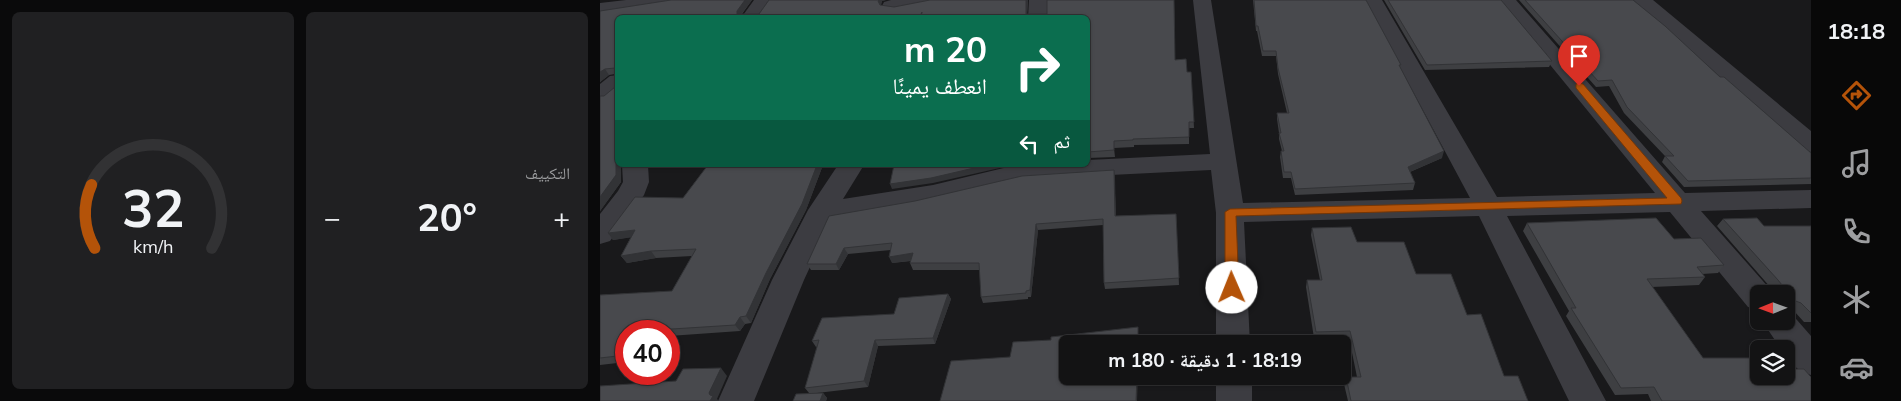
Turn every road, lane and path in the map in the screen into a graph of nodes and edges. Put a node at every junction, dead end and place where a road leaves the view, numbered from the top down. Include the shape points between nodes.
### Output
1 (668, 0) edge
2 (764, 0) edge
3 (926, 0) edge
4 (1038, 0) edge
5 (1202, 0) edge
6 (1373, 0) edge
7 (1506, 0) edge
8 (1642, 0) edge
9 (893, 3) edge
10 (600, 9) edge
11 (752, 15) edge
12 (877, 15) edge
13 (1036, 15) edge
14 (615, 84) edge
15 (600, 95) edge
16 (615, 106) edge
17 (600, 108) edge
18 (1811, 144) edge
19 (1223, 162) junction
20 (635, 167) edge
21 (850, 167) edge
22 (1077, 167) edge
23 (1090, 167) edge
24 (1048, 168) edge
25 (1811, 199) edge
26 (1676, 201) junction
27 (1488, 206) junction
28 (822, 210) junction
29 (1230, 212) junction
30 (600, 234) edge
31 (1750, 287) edge
32 (1786, 330) edge
33 (1233, 335) edge
34 (1811, 360) edge
35 (1234, 385) edge
36 (736, 401) edge
37 (1234, 401) edge
38 (1588, 401) edge

1 - 10 street
2 - 11 street
3 - 9 street
4 - 13 street
5 - 19 street
6 - 27 street
7 - 26 street
8 - 18 street
9 - 12 street
14 - 15 street
16 - 17 street
19 - 23 street
19 - 29 street
20 - 30 street via 636,182 630,195
21 - 28 street
22 - 24 street
24 - 28 street via 1004,175 912,198
25 - 26 street
26 - 27 street
26 - 31 street
27 - 29 street
27 - 38 street
28 - 36 street
29 - 33 street
32 - 34 street
35 - 37 street

